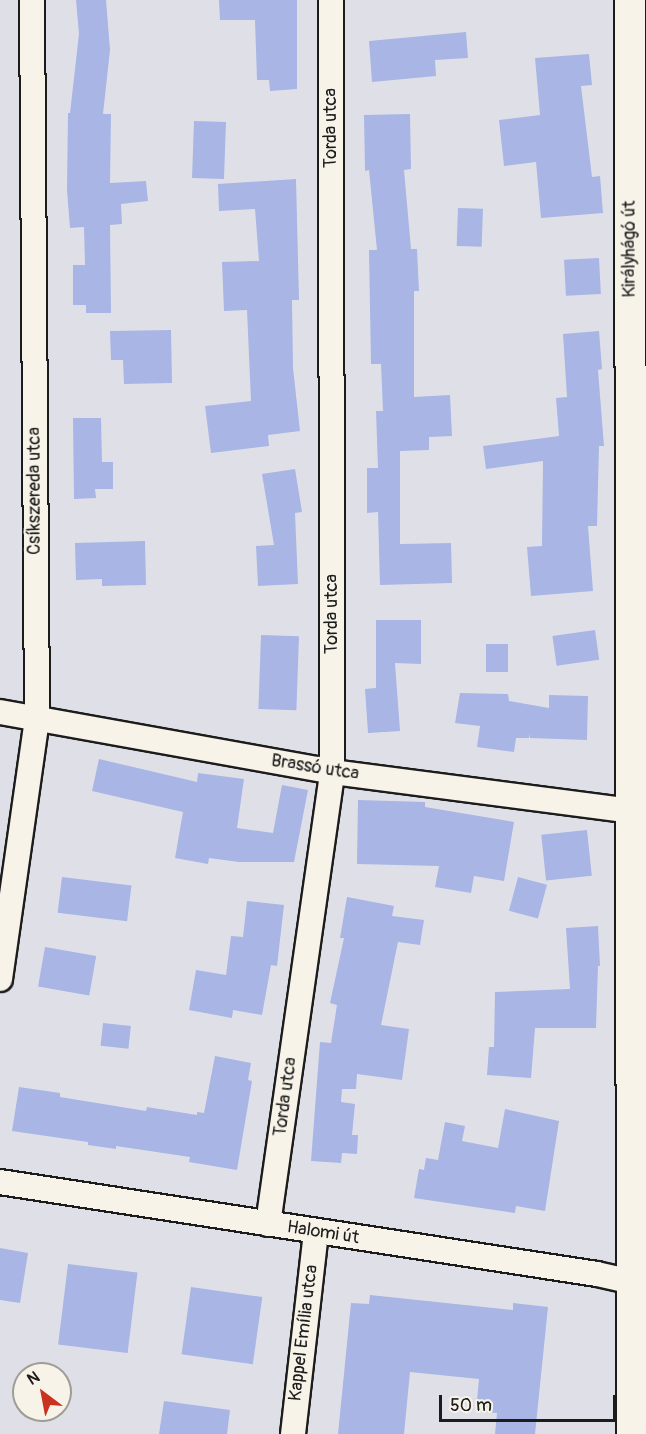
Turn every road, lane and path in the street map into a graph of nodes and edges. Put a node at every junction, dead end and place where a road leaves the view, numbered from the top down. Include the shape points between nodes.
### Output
1 (32, 0) edge
2 (331, 0) edge
3 (630, 0) edge
4 (638, 179) edge
5 (0, 712) edge
6 (37, 718) junction
7 (332, 772) junction
8 (632, 811) junction
9 (0, 979) edge
10 (0, 1182) edge
11 (268, 1224) junction
12 (316, 1232) junction
13 (639, 1283) edge
14 (293, 1434) edge
15 (632, 1434) edge

1 - 6 street, Csíkszereda utca
2 - 7 street, Torda utca
3 - 4 street, Királyhágó út
4 - 8 street, Királyhágó út
5 - 6 street, Brassó utca
6 - 7 street, Brassó utca
6 - 9 street, Csíkszereda utca
7 - 8 street, Brassó utca
7 - 11 street, Torda utca
8 - 13 street, Királyhágó út
10 - 11 street, Halomi út
11 - 12 street, Halomi út
12 - 13 street, Halomi út
12 - 14 street, Kappel Emília utca
13 - 15 street, Királyhágó út

